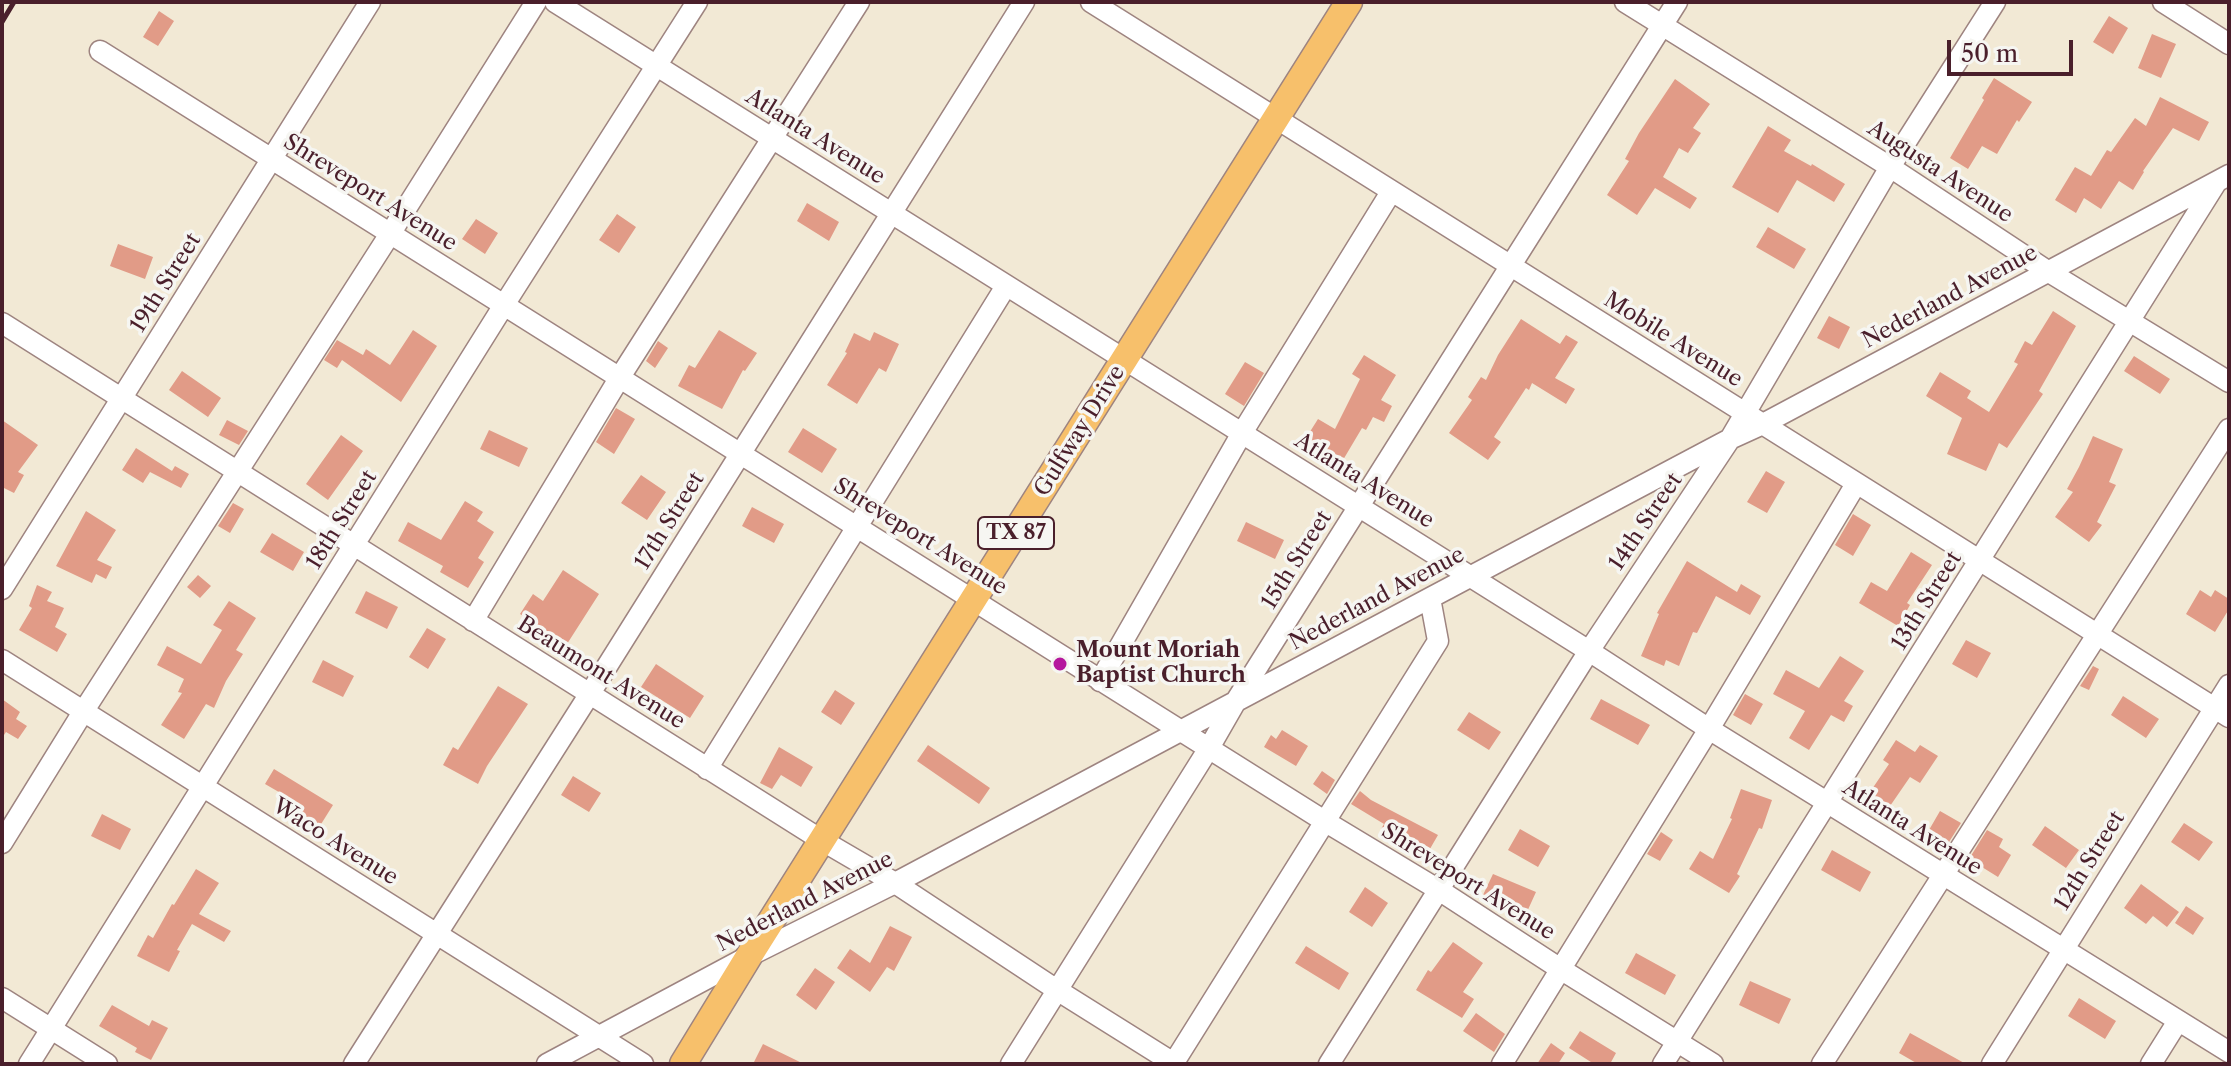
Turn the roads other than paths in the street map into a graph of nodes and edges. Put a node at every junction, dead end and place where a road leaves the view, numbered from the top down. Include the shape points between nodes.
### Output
1 (370, 2) edge
2 (536, 2) edge
3 (555, 2) edge
4 (697, 2) edge
5 (859, 2) edge
6 (1024, 2) edge
7 (1091, 2) edge
8 (1349, 2) edge
9 (1625, 2) edge
10 (1677, 2) edge
11 (1995, 2) edge
12 (2163, 2) edge
13 (1662, 25) junction
14 (2229, 44) edge
15 (100, 51) dead end
16 (657, 65) junction
17 (1276, 118) junction
18 (772, 138) junction
19 (272, 160) junction
20 (2229, 162) edge
21 (1890, 167) junction
22 (2222, 179) edge
23 (1391, 192) junction
24 (891, 213) junction
25 (390, 234) junction
26 (1510, 267) junction
27 (2049, 272) junction
28 (1006, 286) junction
29 (504, 305) junction
30 (2130, 321) junction
31 (2, 323) edge
32 (1124, 360) junction
33 (620, 377) junction
34 (2229, 382) edge
35 (122, 398) junction
36 (1744, 413) junction
37 (1763, 424) junction
38 (2229, 429) edge
39 (1242, 433) junction
40 (1730, 439) junction
41 (741, 453) junction
42 (237, 470) junction
43 (1856, 484) junction
44 (1360, 506) junction
45 (857, 526) junction
46 (354, 545) junction
47 (1980, 561) junction
48 (1470, 577) junction
49 (2, 589) edge
50 (1430, 598) junction
51 (974, 599) junction
52 (473, 621) junction
53 (2098, 635) junction
54 (1589, 651) junction
55 (2, 660) edge
56 (1100, 681) junction
57 (2229, 685) edge
58 (589, 695) junction
59 (1236, 701) junction
60 (83, 712) junction
61 (2222, 713) edge
62 (1709, 729) junction
63 (1182, 730) junction
64 (1209, 748) junction
65 (707, 769) junction
66 (203, 787) junction
67 (1827, 803) junction
68 (1326, 822) junction
69 (823, 841) junction
70 (2, 843) edge
71 (1944, 876) junction
72 (895, 883) junction
73 (1439, 890) junction
74 (436, 934) junction
75 (2063, 950) junction
76 (749, 956) junction
77 (1562, 970) junction
78 (1057, 990) junction
79 (2, 998) edge
80 (2178, 1021) junction
81 (51, 1029) junction
82 (600, 1035) junction
83 (1677, 1041) junction
84 (2229, 1052) edge
85 (29, 1064) edge
86 (107, 1064) edge
87 (354, 1064) edge
88 (547, 1064) edge
89 (643, 1064) edge
90 (683, 1064) edge
91 (1011, 1064) edge
92 (1174, 1064) edge
93 (1329, 1064) edge
94 (1502, 1064) edge
95 (1663, 1064) edge
96 (1713, 1064) edge
97 (1822, 1064) edge
98 (1992, 1064) edge
99 (2151, 1064) edge

1 - 19 street, 19th Street
2 - 25 street
3 - 16 street, Atlanta Avenue
4 - 16 street, 18th Street
5 - 18 street
6 - 24 street, 17th Street
7 - 17 street, Mobile Avenue
8 - 17 main road, Gulfway Drive / TX 87
9 - 13 street, Augusta Avenue
10 - 13 street, 15th Street
11 - 21 street, 14th Street
12 - 14 street
13 - 21 street, Augusta Avenue
13 - 26 street, 15th Street
15 - 19 street, Shreveport Avenue
16 - 18 street, Atlanta Avenue
16 - 29 street, 18th Street
17 - 23 street, Mobile Avenue
17 - 32 main road, Gulfway Drive / TX 87
18 - 24 street, Atlanta Avenue
18 - 33 street
19 - 25 street, Shreveport Avenue
19 - 35 street, 19th Street
20 - 22 street, 13th Street
21 - 27 street, Augusta Avenue
21 - 36 street, 14th Street
22 - 27 street, Nederland Avenue
22 - 30 street, 13th Street
23 - 26 street, Mobile Avenue
23 - 39 street
24 - 28 street, Atlanta Avenue
24 - 41 street, 17th Street
25 - 29 street, Shreveport Avenue
25 - 42 street
26 - 36 street, Mobile Avenue
26 - 44 street, 15th Street
27 - 30 street, Augusta Avenue
27 - 37 street, Nederland Avenue
28 - 32 street, Atlanta Avenue
28 - 45 street
29 - 33 street, Shreveport Avenue
29 - 46 street, 18th Street
30 - 34 street, Augusta Avenue
30 - 47 street, 13th Street
31 - 35 street, Beaumont Avenue
32 - 39 street, Atlanta Avenue
32 - 51 main road, Gulfway Drive / TX 87
33 - 41 street, Shreveport Avenue
33 - 52 street
35 - 42 street, Beaumont Avenue
35 - 49 street, 19th Street
36 - 37 street, Mobile Avenue
36 - 40 street, 14th Street
37 - 40 street, Nederland Avenue
37 - 43 street, Mobile Avenue
38 - 53 street
39 - 44 street, Atlanta Avenue
39 - 56 street
40 - 48 street, Nederland Avenue
40 - 54 street, 14th Street
41 - 45 street, Shreveport Avenue
41 - 58 street, 17th Street
42 - 46 street, Beaumont Avenue
42 - 60 street
43 - 47 street, Mobile Avenue
43 - 62 street
44 - 48 street, Atlanta Avenue
44 - 59 street, 15th Street
45 - 51 street, Shreveport Avenue
45 - 65 street
46 - 52 street, Beaumont Avenue
46 - 66 street, 18th Street
47 - 53 street, Mobile Avenue
47 - 67 street, 13th Street
48 - 50 street, Nederland Avenue
48 - 54 street, Atlanta Avenue
50 - 59 street, Nederland Avenue
50 - 68 street via 1438,641
51 - 56 street, Shreveport Avenue
51 - 69 main road, Gulfway Drive / TX 87
52 - 58 street, Beaumont Avenue
53 - 61 street, Mobile Avenue
53 - 71 street
54 - 62 street, Atlanta Avenue
54 - 73 street, 14th Street
55 - 60 street, Waco Avenue
56 - 63 street, Shreveport Avenue
57 - 61 street, 12th Street
58 - 65 street, Beaumont Avenue
58 - 74 street, 17th Street
59 - 63 street, Nederland Avenue
59 - 64 street, 15th Street
60 - 66 street, Waco Avenue
60 - 70 street
61 - 75 street, 12th Street
62 - 67 street, Atlanta Avenue
62 - 77 street
63 - 64 street, Shreveport Avenue
63 - 72 street, Nederland Avenue
64 - 68 street, Shreveport Avenue
64 - 78 street, 15th Street
65 - 69 street, Beaumont Avenue
66 - 74 street, Waco Avenue
66 - 81 street, 18th Street
67 - 71 street, Atlanta Avenue
67 - 83 street, 13th Street
68 - 73 street, Shreveport Avenue
68 - 92 street
69 - 72 street, Beaumont Avenue
69 - 76 main road, Gulfway Drive / TX 87
71 - 75 street, Atlanta Avenue
71 - 97 street
72 - 76 street, Nederland Avenue
72 - 78 street, Beaumont Avenue
73 - 77 street, Shreveport Avenue
73 - 93 street, 14th Street
74 - 82 street, Waco Avenue
74 - 87 street, 17th Street
75 - 80 street, Atlanta Avenue
75 - 98 street, 12th Street
76 - 82 street, Nederland Avenue
76 - 90 main road, Gulfway Drive / TX 87
77 - 83 street, Shreveport Avenue
77 - 94 street
78 - 91 street, 15th Street
78 - 92 street, Beaumont Avenue
79 - 81 street
80 - 84 street, Atlanta Avenue
80 - 99 street
81 - 85 street, 18th Street
81 - 86 street
82 - 88 street, Nederland Avenue
82 - 89 street, Waco Avenue
83 - 95 street, 13th Street
83 - 96 street, Shreveport Avenue

